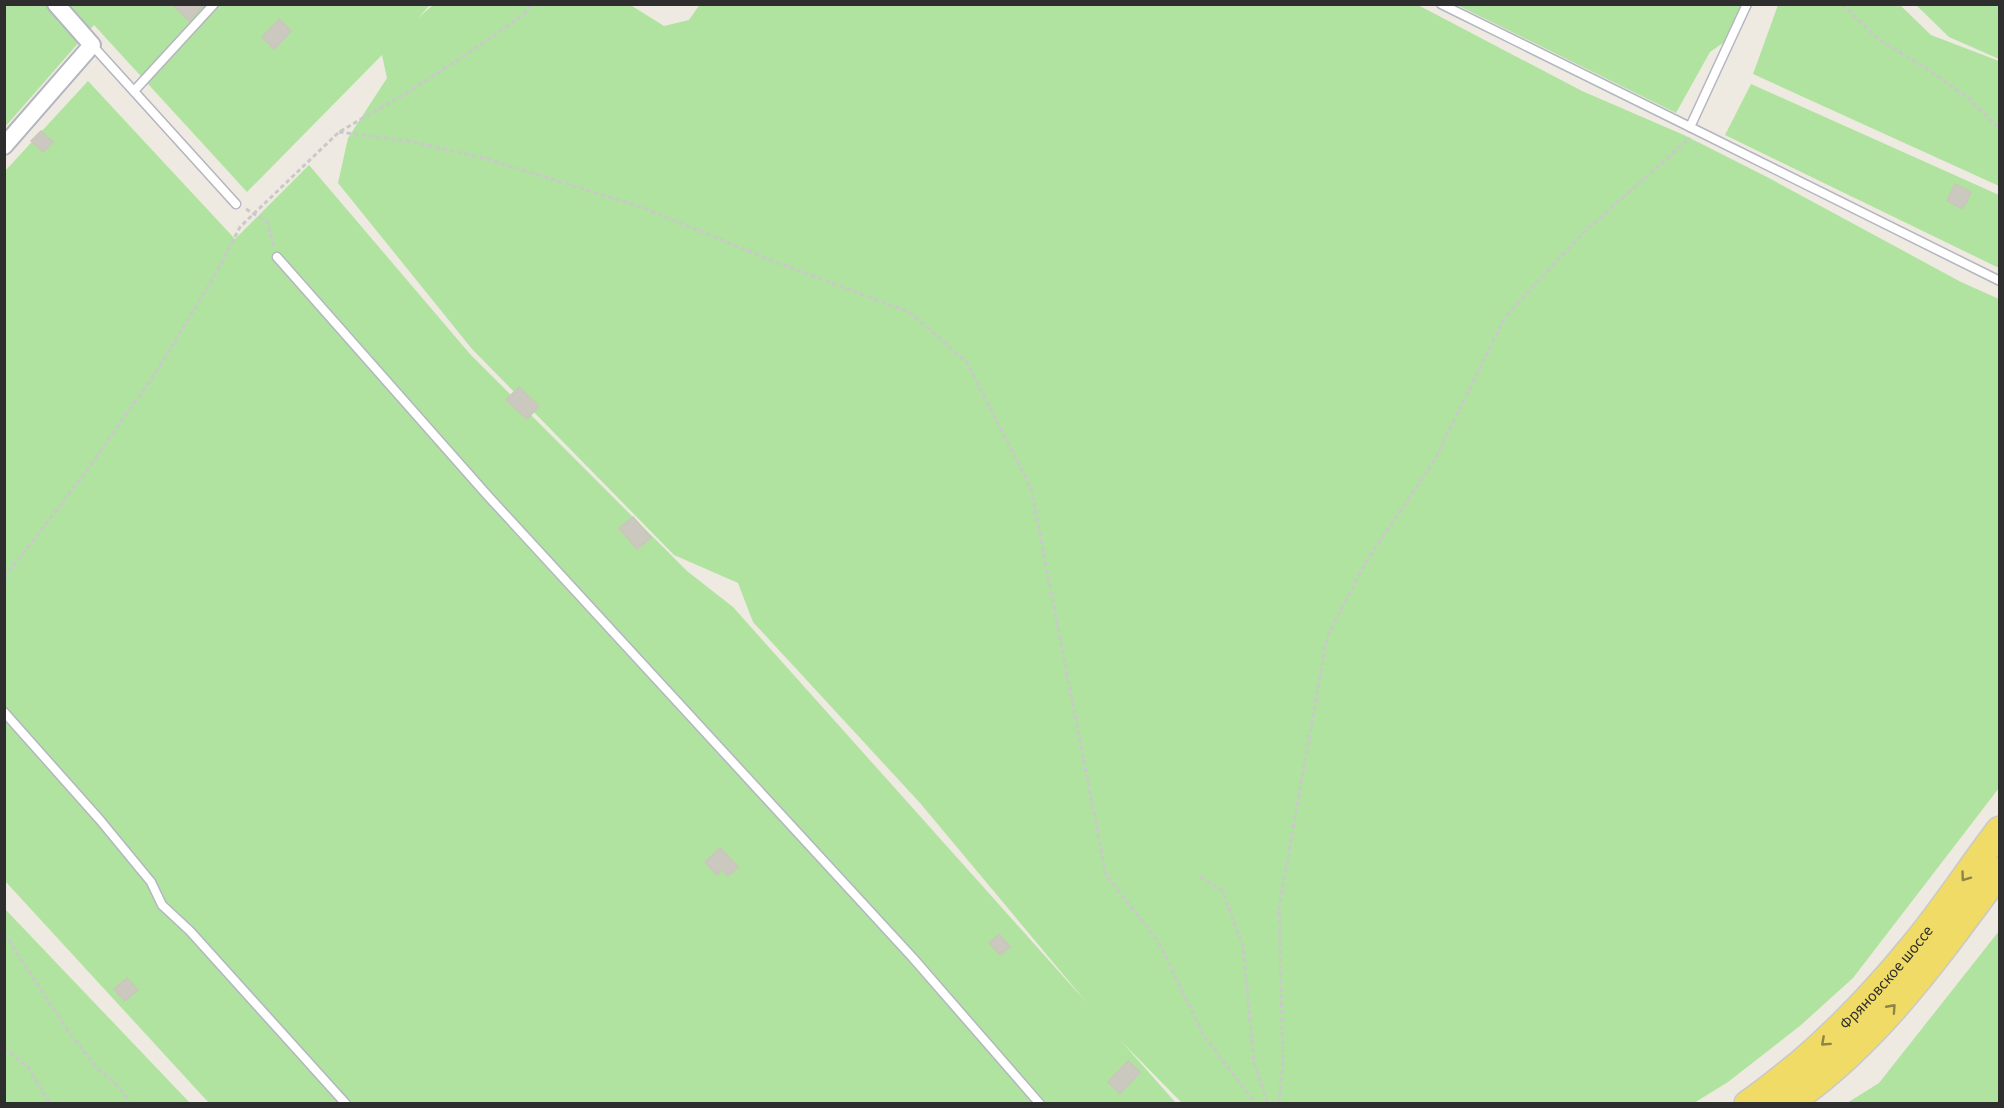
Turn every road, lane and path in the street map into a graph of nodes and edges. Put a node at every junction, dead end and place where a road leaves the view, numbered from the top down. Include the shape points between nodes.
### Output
1 (56, 4) edge
2 (214, 4) edge
3 (531, 4) edge
4 (1440, 4) edge
5 (1747, 4) edge
6 (1842, 4) edge
7 (92, 45) junction
8 (134, 91) junction
9 (1694, 129) junction
10 (2000, 129) edge
11 (339, 132) junction
12 (4, 146) edge
13 (236, 204) joint
14 (254, 213) junction
15 (277, 257) joint
16 (2000, 281) edge
17 (4, 578) edge
18 (4, 712) edge
19 (2000, 830) edge
20 (2000, 871) edge
21 (1200, 877) dead end
22 (4, 933) edge
23 (4, 1048) edge
24 (50, 1104) edge
25 (131, 1104) edge
26 (346, 1104) edge
27 (1040, 1104) edge
28 (1256, 1104) edge
29 (1268, 1104) edge
30 (1279, 1104) edge
31 (1748, 1104) edge
32 (1787, 1104) edge

1 - 7 street
2 - 8 lane
3 - 11 path via 524,14 476,48
4 - 9 lane
5 - 9 lane
6 - 10 path via 1878,39 1968,98
7 - 8 lane
7 - 12 street
8 - 13 lane
9 - 16 lane
9 - 30 path via 1583,233 1505,317 1434,461 1367,560 1327,637 1279,908 1283,1062
11 - 14 path
11 - 28 path via 414,142 487,159 641,207 909,312 966,361 1030,488 1106,875 1158,941 1204,1036
13 - 14 path
14 - 15 path via 267,222
14 - 17 path via 240,227 214,278 156,372
15 - 27 lane via 488,496 913,958
18 - 26 lane via 152,882 162,905
19 -> 31 main road, Фряновское шоссе via 1914,946 1845,1024
32 -> 20 main road, Фряновское шоссе via 1830,1071 1892,1009
21 - 29 path via 1222,890 1243,946 1254,1063
22 - 25 path via 69,1031
23 - 24 path via 28,1067

